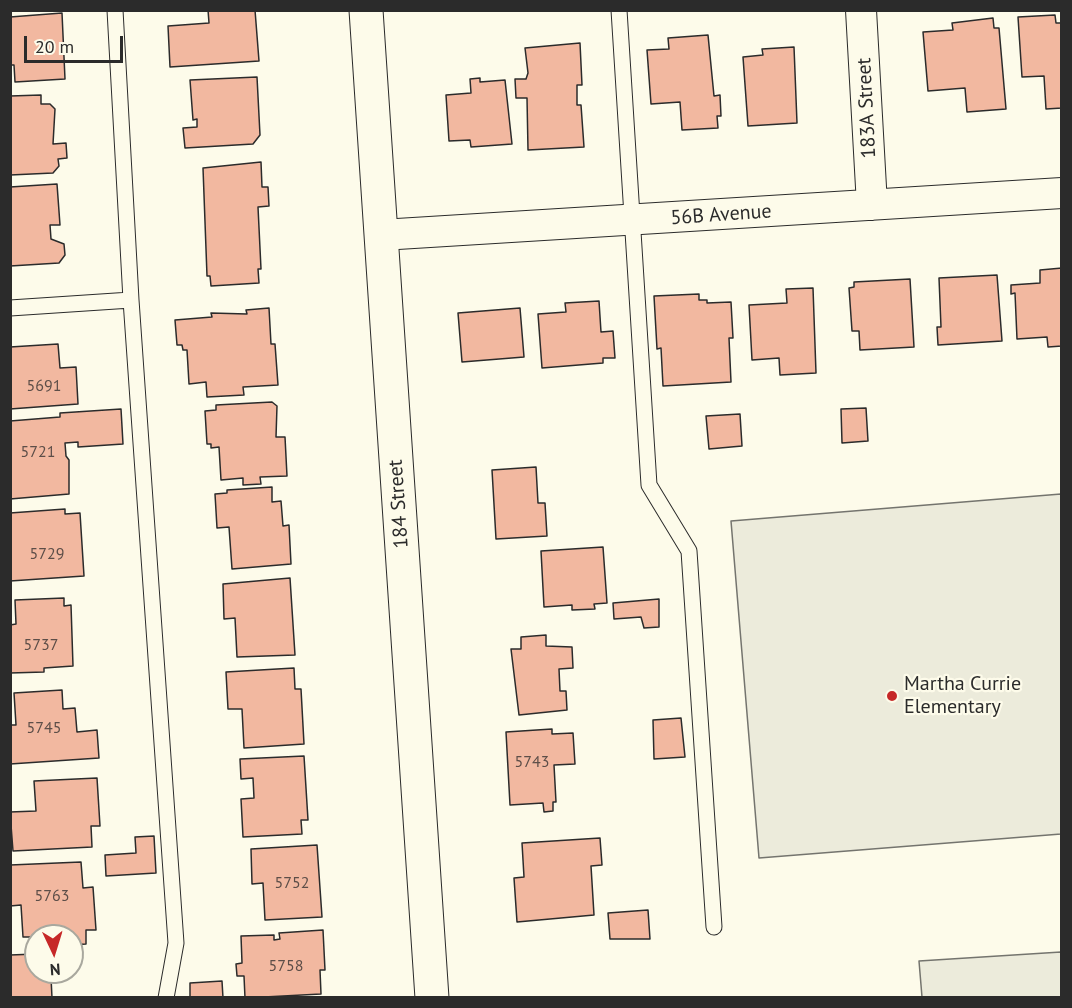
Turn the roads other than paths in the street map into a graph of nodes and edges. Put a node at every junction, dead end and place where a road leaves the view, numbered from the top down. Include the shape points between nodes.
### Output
1 (115, 10) edge
2 (366, 10) edge
3 (619, 10) edge
4 (861, 10) edge
5 (1062, 193) edge
6 (872, 205) junction
7 (633, 221) junction
8 (381, 235) junction
9 (131, 300) junction
10 (10, 308) edge
11 (714, 927) dead end
12 (166, 998) edge
13 (432, 998) edge

1 - 9 lane
2 - 8 main road, 184 Street
3 - 7 lane
4 - 6 street, 183A Street
5 - 6 street, 56B Avenue
6 - 7 street, 56B Avenue
7 - 8 street, 56B Avenue
7 - 11 lane via 649,485 689,551
8 - 13 main road, 184 Street
9 - 10 lane
9 - 12 lane via 176,943

